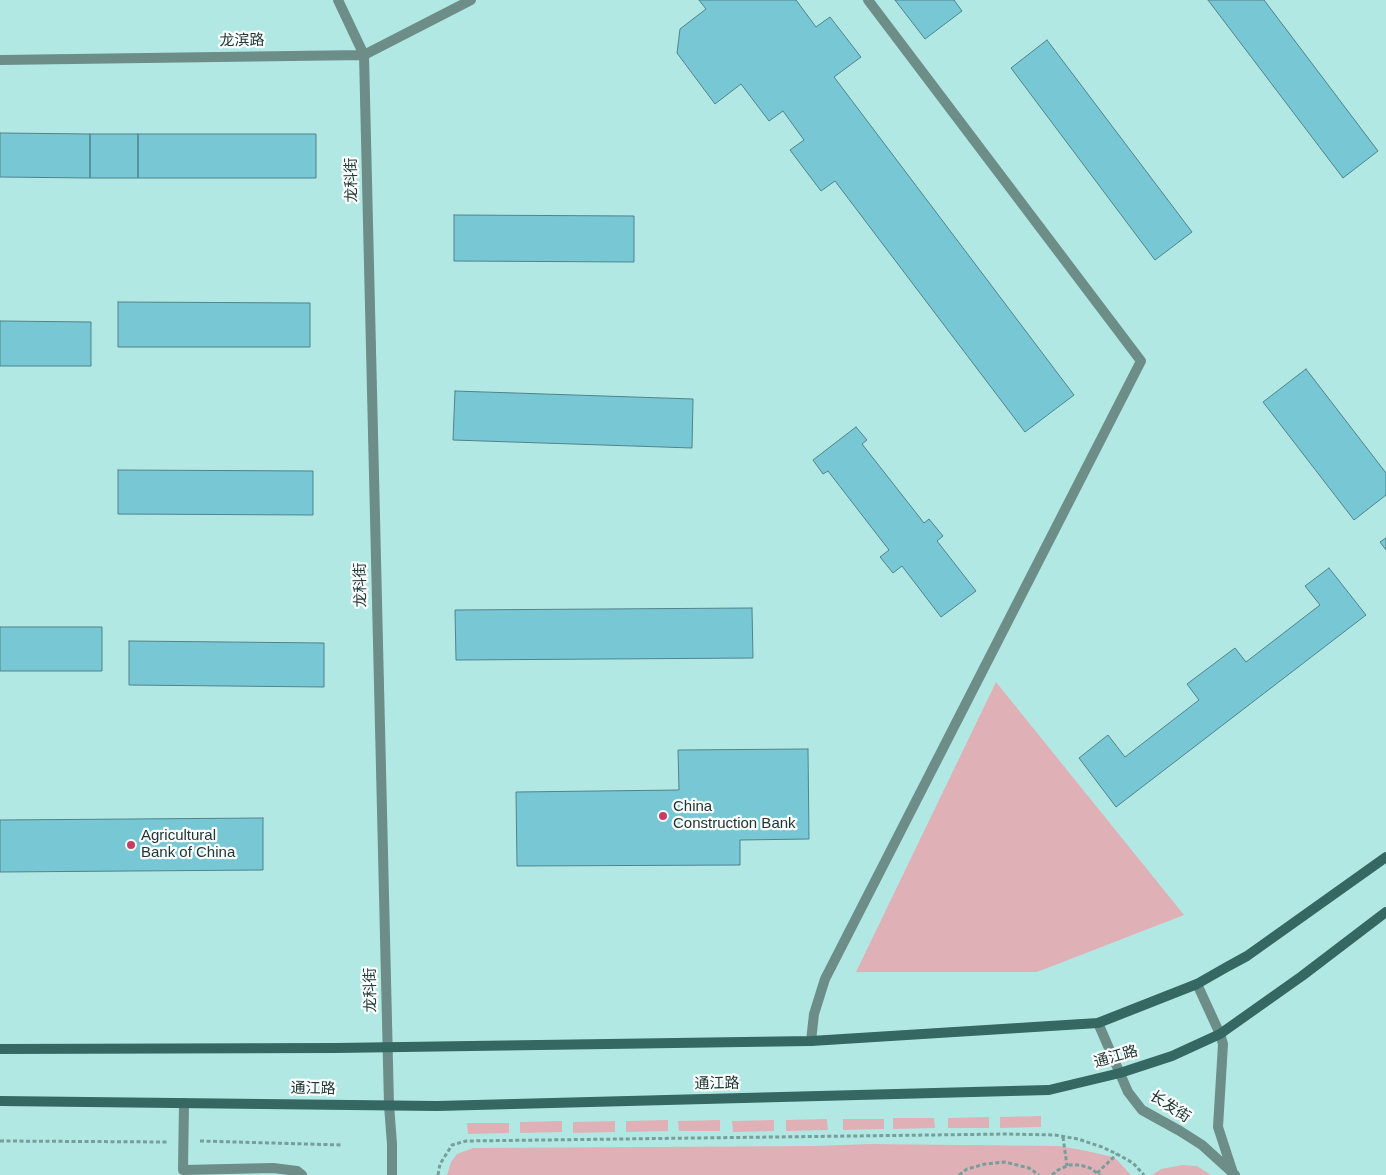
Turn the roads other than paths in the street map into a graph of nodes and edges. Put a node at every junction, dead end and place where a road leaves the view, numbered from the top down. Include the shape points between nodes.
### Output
1 (338, 0) edge
2 (471, 0) edge
3 (868, 0) edge
4 (364, 54) junction
5 (0, 60) edge
6 (1386, 857) edge
7 (1386, 912) edge
8 (1197, 984) junction
9 (1098, 1023) junction
10 (1220, 1034) junction
11 (811, 1041) junction
12 (387, 1047) junction
13 (0, 1049) edge
14 (1120, 1073) junction
15 (0, 1101) edge
16 (184, 1103) junction
17 (388, 1105) junction
18 (1234, 1174) edge
19 (302, 1175) edge
20 (392, 1175) edge

1 - 4 street, 龙科街
2 - 4 street, 龙滨路
3 - 11 street via 1142,361 825,979 814,1014
4 - 5 street, 龙滨路
4 - 12 street, 龙科街
6 - 8 main road via 1247,956
7 - 10 main road, 通江路
8 - 9 main road
8 - 10 street, 长发街
9 - 11 main road
9 - 14 street, 长发街
10 - 14 main road, 通江路 via 1172,1056
10 - 18 street, 长发街 via 1223,1044 1218,1127
11 - 12 main road
12 - 13 main road
12 - 17 street, 龙科街
14 - 17 main road, 通江路 via 1049,1090 1030,1091
14 - 18 street, 长发街 via 1128,1092 1142,1110 1202,1145
15 - 16 main road, 通江路
16 - 17 main road, 通江路
16 - 19 street via 183,1170 274,1168 297,1171
17 - 20 street, 龙科街

